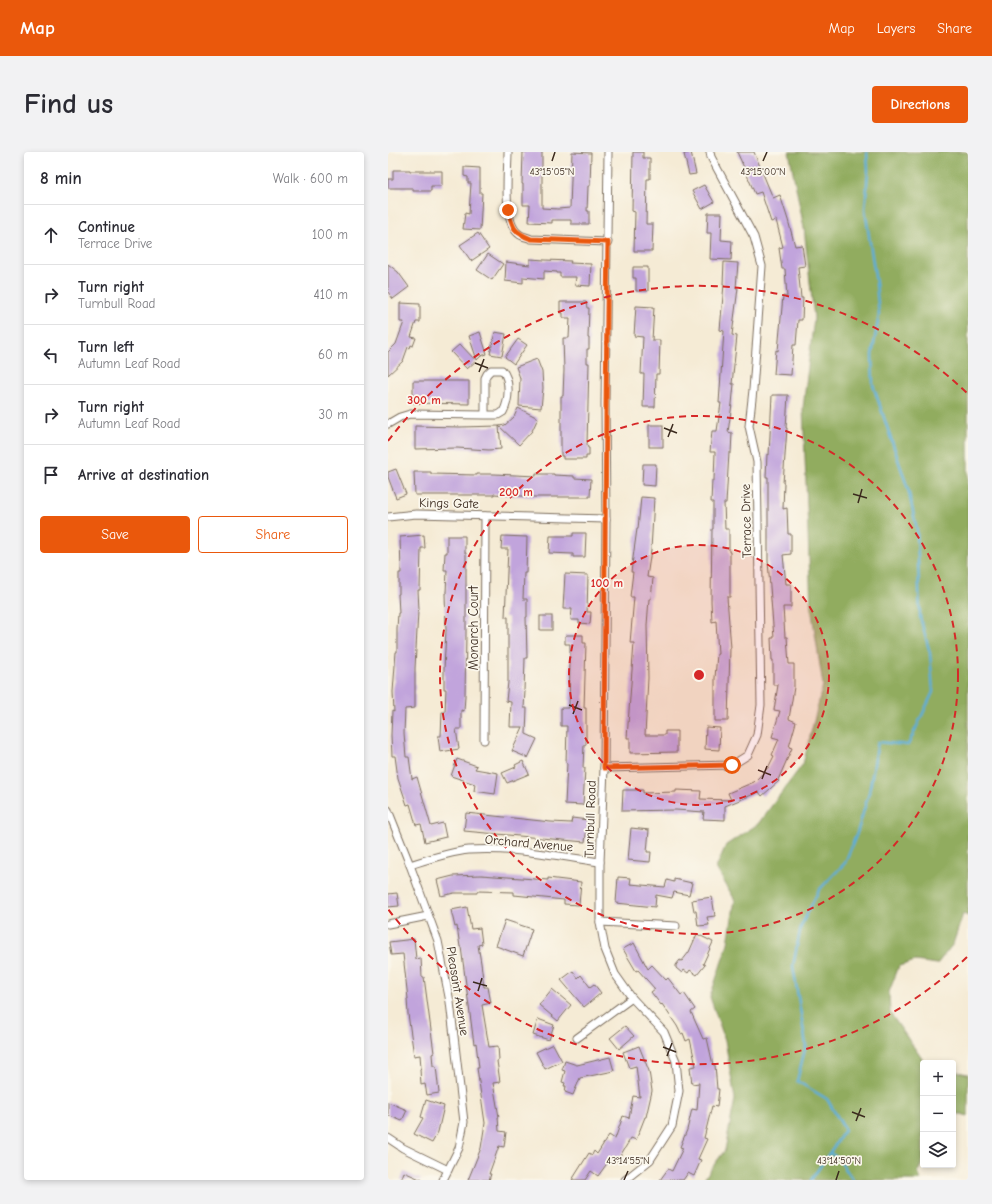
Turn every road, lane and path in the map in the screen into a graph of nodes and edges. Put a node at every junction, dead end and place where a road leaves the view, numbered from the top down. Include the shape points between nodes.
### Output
1 (508, 152) edge
2 (608, 152) edge
3 (710, 152) edge
4 (608, 242) junction
5 (485, 415) junction
6 (388, 424) edge
7 (388, 516) edge
8 (485, 516) junction
9 (606, 519) junction
10 (484, 740) dead end
11 (604, 768) junction
12 (388, 810) edge
13 (600, 862) junction
14 (410, 864) junction
15 (428, 916) junction
16 (600, 922) junction
17 (388, 924) edge
18 (676, 926) dead end
19 (632, 998) junction
20 (577, 1038) dead end
21 (388, 1138) edge
22 (448, 1170) junction
23 (443, 1180) edge
24 (625, 1180) edge

1 - 4 street via 508,210 512,225 519,234 531,239
2 - 4 street, Turnbull Road
3 - 11 street, Terrace Drive via 754,237 762,266 749,426 757,469 761,705 757,735 748,755 732,765
4 - 9 street, Turnbull Road
5 - 5 street via 498,415 506,407 507,379 506,373 502,370 491,370 485,378
5 - 6 street via 410,414
7 - 8 street, Kings Gate
8 - 9 street, Kings Gate
8 - 10 street, Monarch Court
9 - 11 street, Turnbull Road
11 - 13 street, Turnbull Road
12 - 14 street, Pleasant Avenue
13 - 14 street, Orchard Avenue via 536,853 476,850
13 - 16 street, Turnbull Road
14 - 15 street, Pleasant Avenue
15 - 17 street
15 - 22 street, Pleasant Avenue via 438,941 450,1002 464,1122 459,1148
16 - 18 street
16 - 19 street, Turnbull Road via 615,974
19 - 20 street
19 - 24 street, Turnbull Road via 664,1032 676,1061 679,1091 672,1126 650,1160
21 - 22 street
22 - 23 street, Pleasant Avenue

